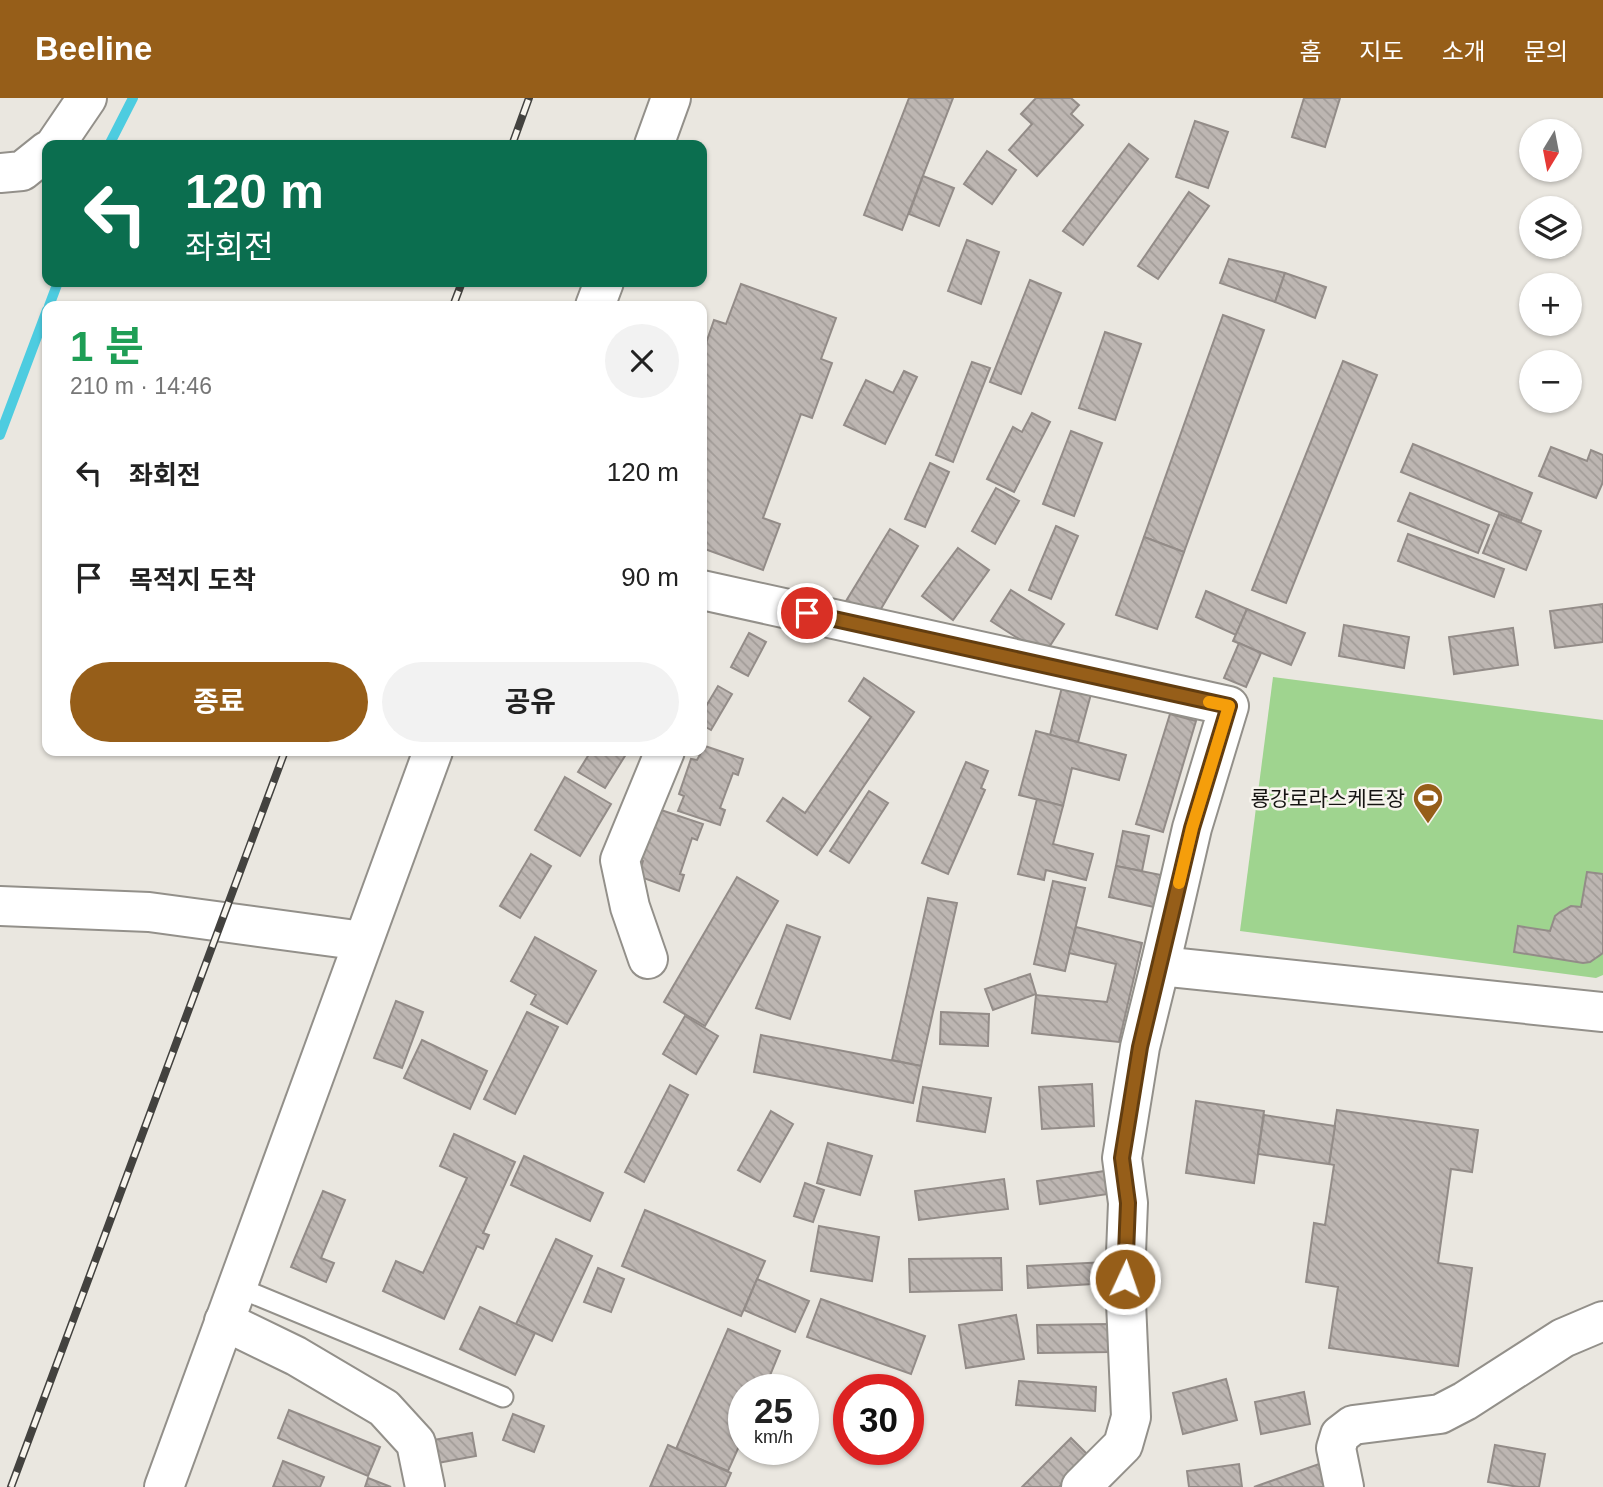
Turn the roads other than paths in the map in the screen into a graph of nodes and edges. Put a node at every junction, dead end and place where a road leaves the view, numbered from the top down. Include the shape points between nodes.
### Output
1 (87, 98) edge
2 (671, 98) edge
3 (58, 140) edge
4 (656, 140) edge
5 (42, 155) edge
6 (0, 173) edge
7 (707, 591) edge
8 (431, 756) edge
9 (663, 756) edge
10 (0, 905) edge
11 (363, 941) junction
12 (648, 958) dead end
13 (1160, 966) junction
14 (1603, 1012) edge
15 (230, 1304) junction
16 (1603, 1321) edge
17 (503, 1397) dead end
18 (164, 1487) edge
19 (425, 1487) edge
20 (1081, 1487) edge
21 (1344, 1487) edge

1 - 3 street
2 - 4 street
5 - 6 street via 23,171
7 - 13 street via 1229,706 1192,828
8 - 11 street
9 - 12 street via 620,860
10 - 11 street via 149,912
11 - 15 street
13 - 14 street
13 - 20 street via 1140,1047 1122,1158 1128,1203 1125,1279 1131,1417 1123,1445
15 - 17 lane
15 - 18 street
15 - 19 street via 296,1356 384,1408 416,1443
16 - 21 street via 1563,1338 1440,1413 1353,1424 1340,1435 1336,1448

